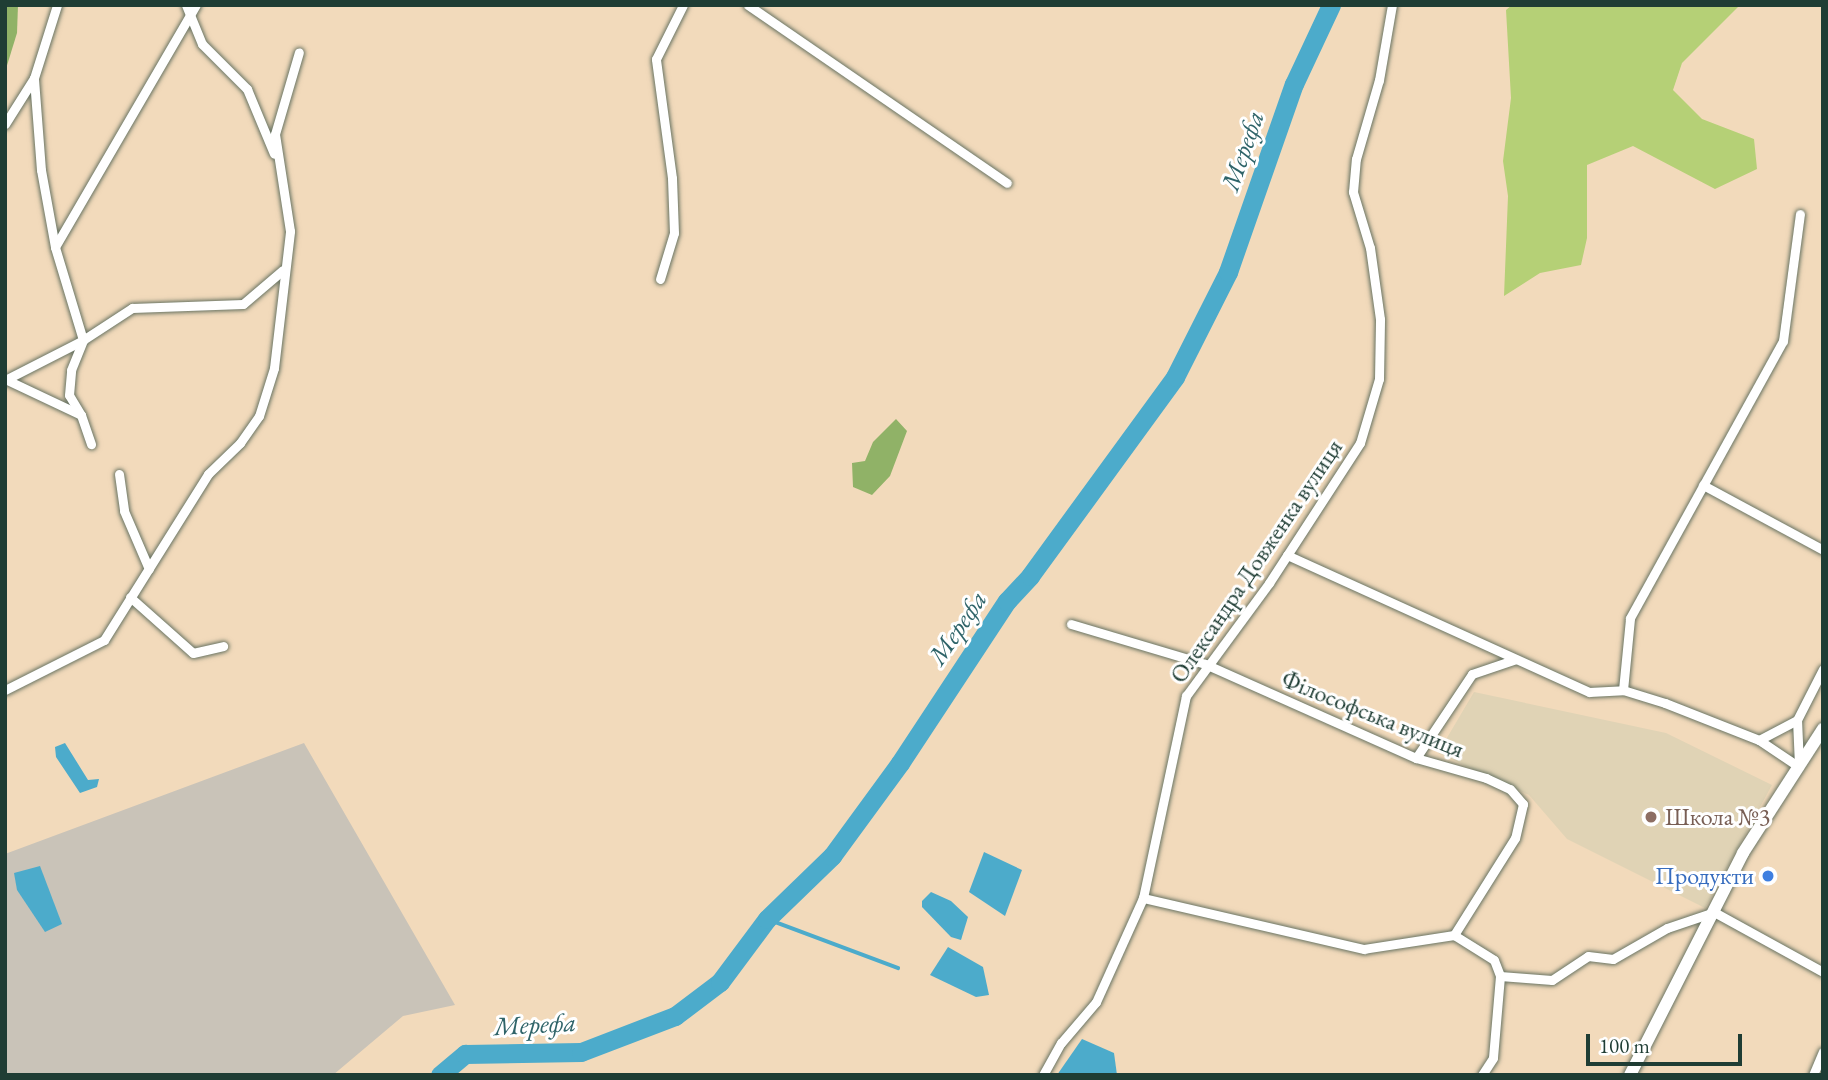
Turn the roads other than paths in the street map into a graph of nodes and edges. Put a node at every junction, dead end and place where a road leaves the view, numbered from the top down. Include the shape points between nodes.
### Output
1 (57, 5) edge
2 (186, 5) edge
3 (196, 5) edge
4 (683, 5) edge
5 (748, 5) edge
6 (1392, 5) edge
7 (189, 18) junction
8 (299, 52) dead end
9 (34, 78) junction
10 (5, 124) edge
11 (280, 168) junction
12 (1007, 183) dead end
13 (1800, 214) dead end
14 (55, 247) junction
15 (283, 270) junction
16 (660, 279) dead end
17 (83, 340) junction
18 (6, 380) edge
19 (81, 415) junction
20 (91, 444) dead end
21 (119, 474) dead end
22 (1703, 485) junction
23 (1823, 550) edge
24 (1287, 555) junction
25 (149, 569) junction
26 (130, 597) junction
27 (1071, 624) dead end
28 (223, 646) dead end
29 (1516, 659) junction
30 (1205, 664) junction
31 (1823, 669) edge
32 (5, 690) edge
33 (1623, 690) junction
34 (1797, 720) junction
35 (1823, 729) edge
36 (1759, 740) junction
37 (1416, 758) junction
38 (1799, 766) junction
39 (1143, 898) junction
40 (1713, 912) junction
41 (1454, 935) junction
42 (1823, 972) edge
43 (1500, 976) junction
44 (1823, 1052) edge
45 (1043, 1075) edge
46 (1485, 1075) edge
47 (1630, 1075) edge
48 (1813, 1075) edge

1 - 9 street
2 - 7 street
3 - 7 street
4 - 16 street via 656,59 673,178 674,233
5 - 12 street
6 - 24 street, Олександра Довженка вулиця via 1379,80 1356,159 1353,192 1370,248 1380,319 1379,379 1360,443
7 - 11 street via 202,44 247,89
7 - 14 street
8 - 11 street via 275,134
9 - 10 street
9 - 14 street via 41,170
11 - 15 street via 290,231
13 - 22 street via 1783,341
14 - 17 street
15 - 17 street via 243,304 132,308
15 - 25 street via 274,368 258,416 240,443 208,474
17 - 18 street
17 - 19 street via 71,370 69,395
18 - 19 street
19 - 20 street
21 - 25 street via 124,510
22 - 23 street
22 - 33 street via 1630,618
24 - 29 street
24 - 30 street, Олександра Довженка вулиця
25 - 26 street
26 - 28 street via 194,653
26 - 32 street via 104,640
27 - 30 street, Філософська вулиця
29 - 33 street via 1589,692
29 - 37 street via 1472,674
30 - 37 street, Філософська вулиця
30 - 39 street, Олександра Довженка вулиця via 1186,696
31 - 34 street
33 - 36 street
34 - 36 street
34 - 38 street
35 - 38 street
36 - 38 street
37 - 41 street, Філософська вулиця via 1486,778 1510,789 1523,803 1515,838
38 - 40 street via 1743,853
39 - 41 street via 1364,949
39 - 45 street, Олександра Довженка вулиця via 1096,1002 1060,1043
40 - 42 street
40 - 43 street via 1667,928 1613,959 1588,956 1552,980
40 - 47 street
41 - 43 street via 1494,960
43 - 46 street via 1493,1058
44 - 48 street

